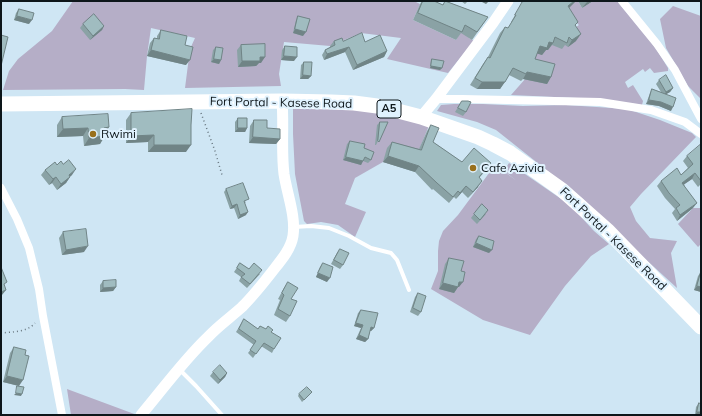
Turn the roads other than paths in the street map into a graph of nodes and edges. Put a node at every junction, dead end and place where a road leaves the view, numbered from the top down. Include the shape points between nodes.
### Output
1 (508, 1) edge
2 (622, 1) edge
3 (436, 100) junction
4 (282, 101) junction
5 (1, 104) edge
6 (421, 117) junction
7 (701, 119) edge
8 (701, 134) edge
9 (1, 188) edge
10 (294, 227) junction
11 (409, 290) dead end
12 (701, 327) edge
13 (179, 368) junction
14 (62, 415) edge
15 (141, 415) edge
16 (222, 415) edge

1 - 3 street
2 - 7 street via 675,70
3 - 6 street
3 - 8 street via 462,98 600,102 651,110 685,122
4 - 5 highway, Fort Portal - Kasese Road / A5
4 - 6 highway, Fort Portal - Kasese Road / A5 via 354,104 398,110
4 - 10 street via 284,173
6 - 12 highway, Fort Portal - Kasese Road / A5 via 493,144 562,190 606,230
9 - 14 street via 29,248
10 - 11 lane via 329,228 371,248 391,253 397,260
10 - 13 street via 290,246 259,289 208,336
13 - 15 street
13 - 16 lane

